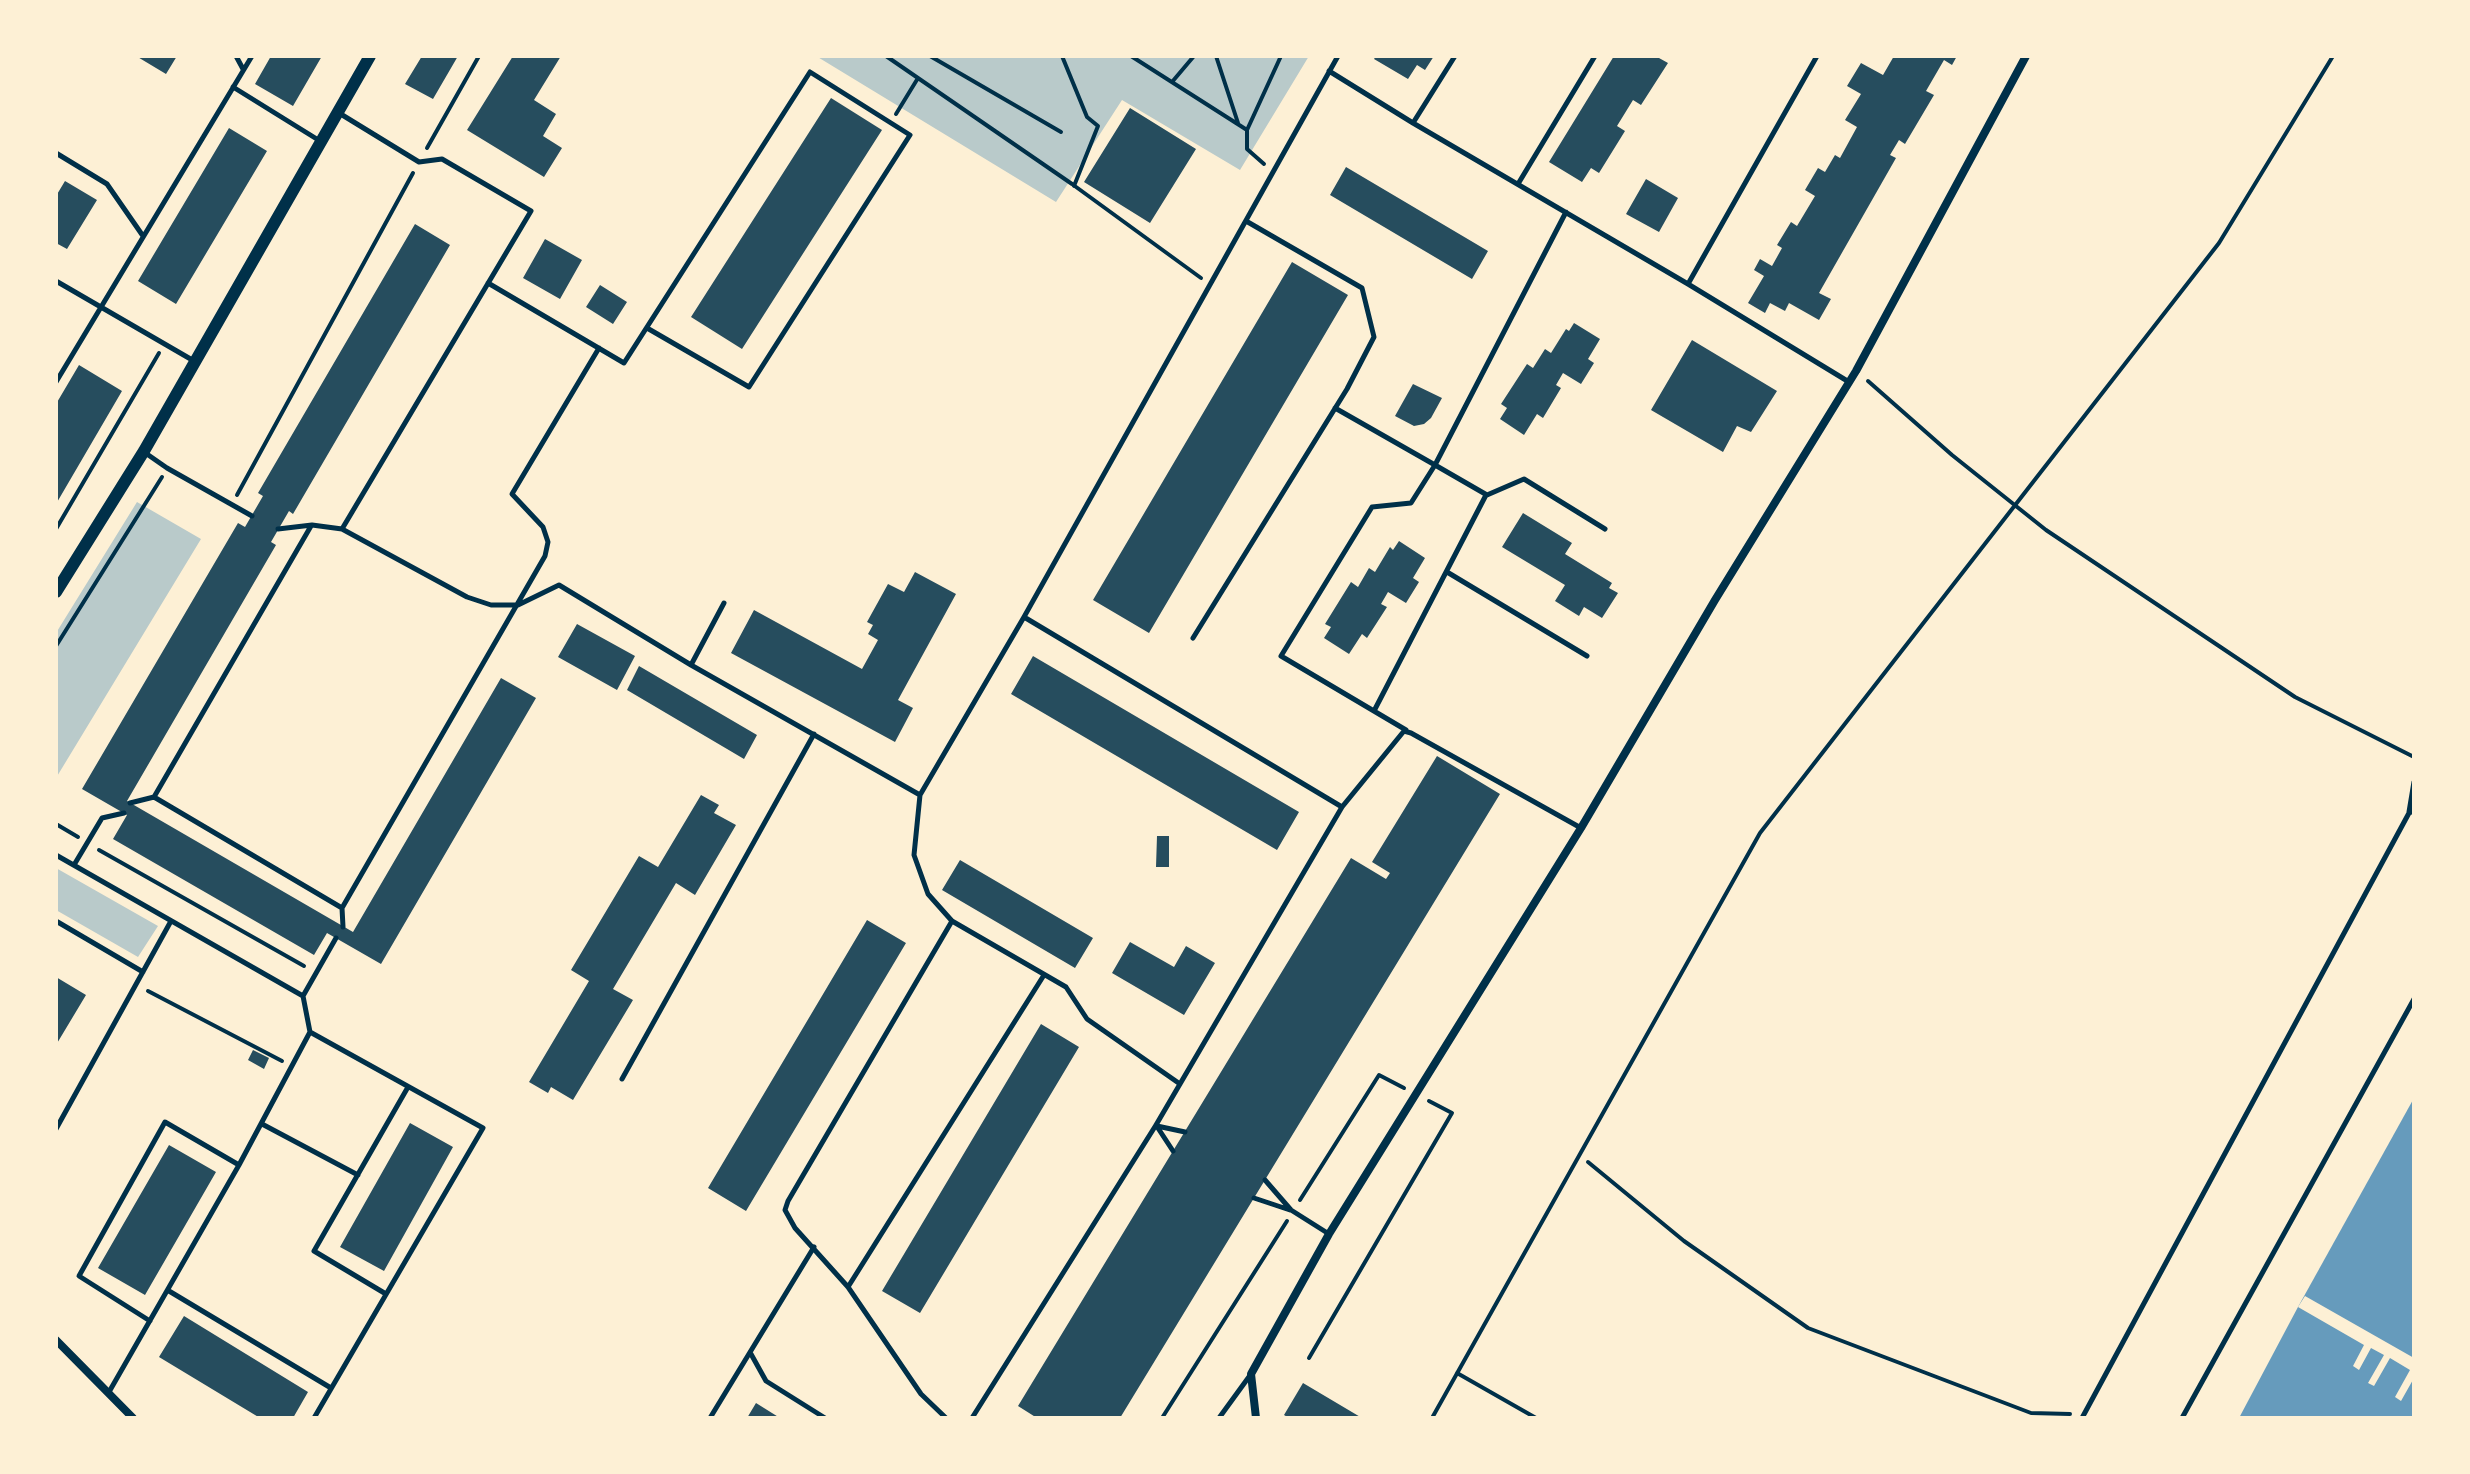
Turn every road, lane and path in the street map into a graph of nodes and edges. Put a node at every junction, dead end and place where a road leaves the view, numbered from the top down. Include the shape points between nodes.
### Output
1 (236, 56) edge
2 (252, 56) edge
3 (370, 56) edge
4 (479, 56) edge
5 (886, 56) edge
6 (930, 56) edge
7 (1062, 56) edge
8 (1131, 56) edge
9 (1194, 56) edge
10 (1216, 56) edge
11 (1281, 56) edge
12 (1338, 56) edge
13 (1455, 56) edge
14 (1595, 56) edge
15 (1817, 56) edge
16 (2026, 56) edge
17 (2333, 56) edge
18 (243, 69) junction
19 (1329, 71) junction
20 (918, 78) junction
21 (1172, 82) junction
22 (233, 87) junction
23 (338, 113) junction
24 (890, 122) junction
25 (1413, 123) junction
26 (1239, 125) junction
27 (1247, 130) junction
28 (1061, 132) dead end
29 (322, 142) junction
30 (56, 153) edge
31 (419, 162) junction
32 (1273, 171) junction
33 (1518, 184) junction
34 (1074, 186) junction
35 (1566, 212) junction
36 (1246, 221) junction
37 (143, 236) junction
38 (56, 281) edge
39 (488, 283) junction
40 (1688, 284) junction
41 (1210, 285) junction
42 (100, 307) junction
43 (647, 328) junction
44 (164, 344) junction
45 (599, 348) junction
46 (194, 362) junction
47 (1856, 371) junction
48 (56, 382) edge
49 (1849, 382) junction
50 (1335, 408) junction
51 (144, 451) junction
52 (1435, 465) junction
53 (167, 468) junction
54 (1487, 495) junction
55 (231, 504) junction
56 (2015, 505) junction
57 (252, 516) dead end
58 (312, 525) junction
59 (56, 529) edge
60 (278, 529) dead end
61 (342, 529) junction
62 (1605, 529) dead end
63 (61, 572) edge
64 (1447, 572) junction
65 (56, 592) edge
66 (724, 603) dead end
67 (518, 605) junction
68 (1024, 617) junction
69 (1193, 638) dead end
70 (56, 646) edge
71 (1587, 656) dead end
72 (691, 665) junction
73 (1374, 711) junction
74 (1411, 733) junction
75 (814, 734) junction
76 (2414, 757) edge
77 (2414, 782) edge
78 (920, 795) junction
79 (154, 797) junction
80 (130, 803) dead end
81 (1342, 807) junction
82 (2411, 812) edge
83 (124, 813) dead end
84 (56, 824) edge
85 (1581, 828) junction
86 (87, 843) junction
87 (56, 855) edge
88 (74, 865) junction
89 (342, 908) junction
90 (56, 921) edge
91 (171, 921) junction
92 (952, 921) junction
93 (343, 927) dead end
94 (336, 938) dead end
95 (143, 972) junction
96 (316, 973) junction
97 (1044, 975) junction
98 (136, 985) junction
99 (303, 996) junction
100 (2414, 999) edge
101 (310, 1032) junction
102 (293, 1066) junction
103 (622, 1079) dead end
104 (1180, 1084) junction
105 (408, 1087) junction
106 (1415, 1094) junction
107 (262, 1124) junction
108 (1156, 1125) junction
109 (56, 1129) edge
110 (1185, 1132) dead end
111 (1173, 1151) dead end
112 (1588, 1162) dead end
113 (239, 1165) junction
114 (358, 1175) junction
115 (1265, 1180) dead end
116 (1254, 1198) dead end
117 (1292, 1211) junction
118 (1329, 1234) junction
119 (814, 1247) junction
120 (848, 1287) junction
121 (169, 1291) junction
122 (386, 1294) junction
123 (150, 1321) junction
124 (56, 1340) edge
125 (751, 1353) junction
126 (1309, 1358) dead end
127 (1457, 1373) junction
128 (1251, 1374) junction
129 (331, 1388) junction
130 (109, 1393) junction
131 (2083, 1416) edge
132 (133, 1418) edge
133 (314, 1418) edge
134 (710, 1418) edge
135 (825, 1418) edge
136 (946, 1418) edge
137 (972, 1418) edge
138 (1162, 1418) edge
139 (1219, 1418) edge
140 (1256, 1418) edge
141 (1432, 1418) edge
142 (1536, 1418) edge
143 (2182, 1418) edge

1 - 18 lane
2 - 18 lane
3 - 23 street
4 - 31 path
5 - 20 path
6 - 28 path
7 - 34 path via 1087,117 1098,126
8 - 21 path
9 - 21 path
10 - 26 path
11 - 27 path
12 - 19 lane
13 - 25 lane
14 - 33 lane
15 - 40 lane
16 - 47 street
17 - 56 path via 2219,243
18 - 22 lane
19 - 25 lane
19 - 32 lane
20 - 24 path
20 - 34 path
21 - 26 path
22 - 29 lane
22 - 37 lane
23 - 29 street
23 - 31 lane
24 - 43 lane via 810,72
24 - 43 lane via 910,135 749,387
25 - 33 lane
26 - 27 path
27 - 32 path via 1247,149
29 - 46 street
30 - 37 lane via 107,184
31 - 39 lane via 442,159 531,211
31 - 55 path
32 - 36 lane
33 - 35 lane
34 - 41 path
35 - 40 lane
35 - 52 lane
36 - 41 lane
36 - 50 lane via 1362,288 1374,337
37 - 42 lane
38 - 42 lane
39 - 45 lane
39 - 61 lane
40 - 49 lane
41 - 68 lane
42 - 44 lane
42 - 48 lane
43 - 45 lane via 624,363
44 - 46 lane
44 - 59 path
45 - 67 lane via 512,494 543,527 548,542
46 - 51 street
47 - 49 street
47 - 56 path
49 - 85 street
50 - 52 lane
50 - 69 lane
51 - 53 lane
51 - 63 street
52 - 54 lane
52 - 73 lane via 1411,503 1372,507 1281,656
53 - 55 lane
53 - 70 path
54 - 62 lane via 1524,479
54 - 64 lane
55 - 57 lane
56 - 76 path via 2295,697
56 - 127 path via 1760,833
58 - 60 lane
58 - 61 lane
58 - 79 lane
61 - 67 lane via 467,597 491,605
63 - 65 street
64 - 71 lane
64 - 73 lane
66 - 72 lane
67 - 72 lane via 559,585
67 - 89 lane
68 - 78 lane
68 - 81 lane
72 - 75 lane
73 - 74 lane
74 - 81 lane via 1404,731
74 - 85 lane
75 - 78 lane
75 - 103 lane
77 - 82 lane
78 - 92 lane via 914,855 928,894
79 - 80 lane
79 - 89 lane
81 - 104 lane
82 - 131 lane
83 - 86 lane via 102,818
84 - 86 path
85 - 106 street
86 - 88 lane
86 - 96 path
87 - 88 lane
88 - 91 lane
89 - 93 lane
90 - 95 lane
91 - 95 lane
91 - 99 lane
92 - 97 lane
92 - 119 lane via 788,1201 786,1215
94 - 96 lane
95 - 98 lane
96 - 99 lane
97 - 104 lane via 1066,987 1087,1019
97 - 120 lane
98 - 102 path
98 - 109 lane
99 - 101 lane
100 - 143 lane
101 - 102 lane
101 - 105 lane
102 - 107 lane
104 - 108 lane
105 - 114 lane
105 - 122 lane via 483,1128
106 - 117 path via 1379,1075
106 - 118 street
106 - 126 path via 1452,1113
107 - 113 lane
107 - 114 lane
108 - 110 lane
108 - 111 lane
108 - 137 lane
112 - 131 path via 1684,1241 1808,1328 2031,1413
113 - 121 lane
113 - 123 lane via 165,1122 79,1276
114 - 122 lane via 314,1251
115 - 117 lane
116 - 117 lane
117 - 118 lane
117 - 138 path
118 - 128 street
119 - 120 lane
119 - 125 lane
120 - 136 lane via 921,1394
121 - 123 lane
121 - 129 lane
122 - 129 lane
123 - 130 lane
124 - 130 street
125 - 134 lane
125 - 135 lane via 766,1381
127 - 141 path
127 - 142 path
128 - 139 lane
128 - 140 street
129 - 133 lane
130 - 132 street

